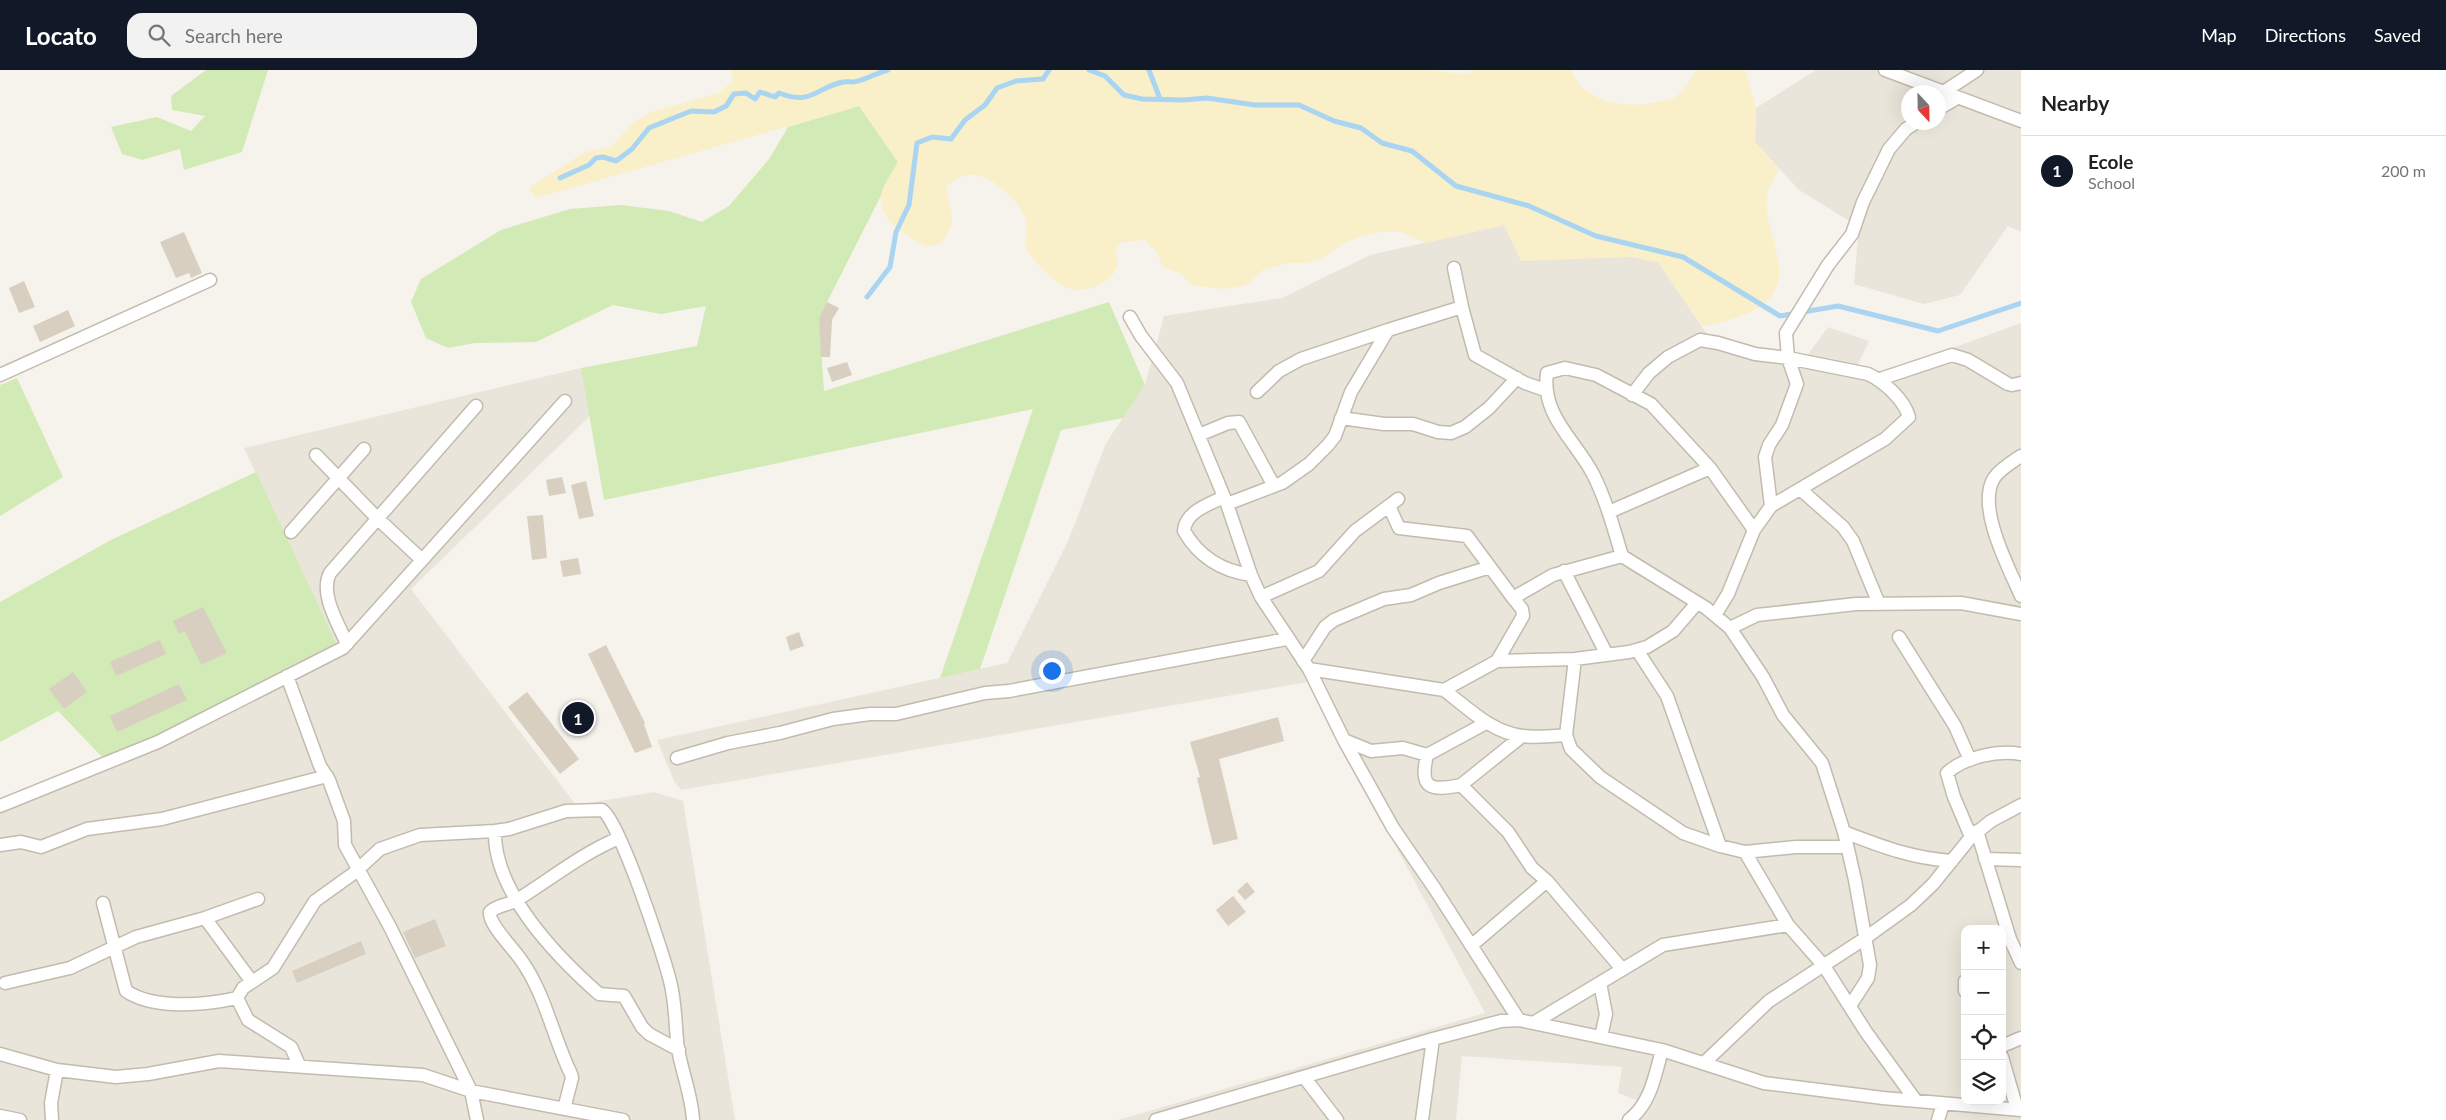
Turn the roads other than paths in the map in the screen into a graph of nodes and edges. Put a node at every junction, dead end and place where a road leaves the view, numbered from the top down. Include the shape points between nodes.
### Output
1 (1885, 70) edge
2 (1977, 70) edge
3 (1922, 85) edge
4 (1946, 90) edge
5 (1946, 94) edge
6 (1957, 98) junction
7 (1946, 104) edge
8 (2021, 121) edge
9 (1905, 130) edge
10 (1454, 268) dead end
11 (210, 280) dead end
12 (1462, 307) junction
13 (1130, 318) dead end
14 (1388, 330) junction
15 (1788, 358) junction
16 (0, 375) edge
17 (1517, 378) junction
18 (1880, 380) junction
19 (2021, 383) edge
20 (1544, 390) junction
21 (1257, 392) dead end
22 (1632, 395) junction
23 (566, 401) dead end
24 (476, 406) dead end
25 (1341, 418) junction
26 (1200, 435) junction
27 (364, 449) dead end
28 (316, 455) dead end
29 (2021, 456) edge
30 (1710, 468) junction
31 (340, 477) junction
32 (1274, 486) junction
33 (1800, 488) junction
34 (1225, 501) junction
35 (1771, 506) junction
36 (1609, 512) junction
37 (377, 518) junction
38 (1754, 530) junction
39 (291, 532) dead end
40 (1622, 556) junction
41 (421, 559) junction
42 (1490, 567) junction
43 (1564, 571) junction
44 (1250, 574) junction
45 (2021, 596) edge
46 (1261, 597) junction
47 (1513, 598) junction
48 (1696, 603) junction
49 (1880, 604) junction
50 (2021, 614) edge
51 (1715, 616) junction
52 (1730, 628) junction
53 (1899, 637) dead end
54 (1287, 639) junction
55 (347, 644) junction
56 (1637, 650) junction
57 (1607, 655) junction
58 (1575, 659) junction
59 (1498, 661) junction
60 (1306, 665) junction
61 (287, 676) junction
62 (1444, 690) junction
63 (1486, 722) junction
64 (1566, 735) junction
65 (1522, 736) junction
66 (1344, 740) junction
67 (2021, 754) edge
68 (1427, 755) junction
69 (678, 758) dead end
70 (1970, 760) junction
71 (327, 776) junction
72 (1461, 785) junction
73 (2021, 805) edge
74 (0, 806) edge
75 (495, 831) junction
76 (1844, 832) junction
77 (1974, 834) junction
78 (619, 838) junction
79 (0, 845) edge
80 (1720, 846) junction
81 (1846, 847) junction
82 (1745, 852) junction
83 (1985, 859) junction
84 (2021, 860) edge
85 (1952, 861) junction
86 (359, 870) junction
87 (1547, 881) junction
88 (258, 899) dead end
89 (516, 901) junction
90 (103, 903) dead end
91 (205, 918) junction
92 (1788, 925) junction
93 (2002, 925) edge
94 (1864, 939) junction
95 (2006, 942) edge
96 (1472, 946) junction
97 (115, 947) junction
98 (2021, 962) edge
99 (1824, 966) junction
100 (1622, 969) junction
101 (252, 982) junction
102 (5, 983) dead end
103 (1600, 983) junction
104 (237, 998) junction
105 (1850, 1006) junction
106 (1519, 1020) junction
107 (1535, 1022) junction
108 (1601, 1037) junction
109 (2021, 1038) edge
110 (1434, 1039) junction
111 (2006, 1044) edge
112 (678, 1050) junction
113 (1662, 1050) junction
114 (0, 1054) edge
115 (2003, 1060) edge
116 (1705, 1062) junction
117 (300, 1065) junction
118 (57, 1070) junction
119 (1304, 1077) junction
120 (471, 1091) junction
121 (1916, 1101) junction
122 (1943, 1104) junction
123 (564, 1109) junction
124 (2019, 1109) edge
125 (0, 1116) edge
126 (20, 1120) edge
127 (52, 1120) edge
128 (477, 1120) edge
129 (623, 1120) edge
130 (693, 1120) edge
131 (1156, 1120) edge
132 (1337, 1120) edge
133 (1422, 1120) edge
134 (1629, 1120) edge
135 (1938, 1120) edge

1 - 3 street
2 - 4 street
5 - 6 street
6 - 7 street
6 - 8 street
9 - 15 street via 1889,148 1863,202 1852,234 1786,333
10 - 12 street
11 - 16 street
12 - 14 street
12 - 17 street via 1475,356
13 - 26 street via 1177,383
14 - 21 street via 1300,359 1279,371
14 - 25 street via 1351,392
15 - 18 street via 1868,374
15 - 22 street via 1755,354 1700,340 1668,357 1649,373
15 - 35 street via 1797,384 1765,457
17 - 20 street
17 - 25 street via 1489,408 1465,427 1451,433 1413,424
18 - 19 street via 1952,355 1968,360 2012,386
18 - 33 street via 1908,414 1908,420 1885,440
20 - 22 street via 1547,373 1565,368 1596,375
20 - 36 street via 1559,425 1593,475
22 - 30 street via 1651,404
23 - 41 street
24 - 37 street
25 - 32 street via 1335,436 1309,464
26 - 32 street via 1228,423 1239,422
26 - 34 street
27 - 31 street
28 - 31 street
29 - 45 street via 1994,477 1990,493 1991,523
30 - 36 street
30 - 38 street
31 - 37 street
31 - 39 street
32 - 34 street
33 - 35 street
33 - 49 street via 1848,533
34 - 44 street
34 - 44 street via 1193,514 1184,524 1184,532 1211,561 1234,572
35 - 38 street
36 - 40 street
37 - 41 street
37 - 55 street via 328,577 332,610
38 - 51 street via 1728,594
40 - 43 street
40 - 48 street
41 - 55 street
42 - 46 street via 1467,536 1399,528 1393,502 1355,531 1319,571
42 - 47 street
42 - 60 street via 1426,587 1411,595 1384,599 1334,620 1325,627
43 - 47 street
43 - 57 street
44 - 46 street
46 - 54 street
47 - 59 street via 1522,609 1523,616
48 - 51 street
48 - 56 street via 1673,631
49 - 50 street via 1961,603
49 - 52 street via 1757,615
51 - 52 street
52 - 76 street via 1783,715 1824,766
53 - 70 street via 1955,726
54 - 60 street
54 - 69 street via 1025,688 985,692 896,714 833,719
55 - 61 street
56 - 57 street
56 - 80 street via 1667,696
57 - 58 street
58 - 59 street
58 - 64 street
59 - 62 street
60 - 62 street
60 - 66 street
61 - 71 street via 320,766
61 - 74 street via 158,742
62 - 63 street
63 - 65 street
63 - 68 street
64 - 65 street
64 - 80 street via 1571,749 1600,777 1683,833
65 - 72 street
66 - 68 street via 1371,751 1403,748
66 - 96 street via 1393,828
67 - 70 street via 2000,753
68 - 72 street via 1425,776 1432,787 1440,790
70 - 77 street via 1949,771 1946,777
71 - 79 street via 168,818 92,828 41,847 20,842
71 - 86 street via 344,821 345,845
72 - 87 street via 1508,832 1532,868
73 - 77 street
75 - 78 street via 566,811 595,809 607,812
75 - 86 street via 429,834 403,839 374,853
75 - 89 street via 498,862
76 - 81 street
76 - 85 street via 1904,854
77 - 83 street
77 - 85 street
78 - 89 street via 585,854
78 - 112 street via 665,961 671,983
80 - 82 street
81 - 82 street
81 - 94 street
82 - 92 street
83 - 84 street
83 - 93 street
85 - 94 street via 1911,905
86 - 101 street via 315,901 273,968
86 - 120 street
87 - 96 street
87 - 100 street
88 - 91 street
89 - 112 street via 594,990 604,996 624,996 646,1031
89 - 123 street via 493,909 489,916 526,966 571,1074
90 - 97 street
91 - 97 street via 136,937
91 - 101 street
92 - 99 street
92 - 100 street via 1662,946
94 - 99 street
94 - 105 street via 1870,973
95 - 98 street
96 - 106 street
97 - 102 street via 70,968
97 - 104 street via 123,984 133,996 188,1004
99 - 105 street
99 - 116 street via 1768,1001
100 - 103 street
101 - 104 street
103 - 107 street
103 - 108 street via 1606,1014
104 - 117 street via 248,1020 291,1047
105 - 121 street
106 - 107 street
106 - 110 street via 1501,1021
107 - 108 street
108 - 113 street
109 - 111 street
110 - 119 street
110 - 133 street
112 - 130 street
113 - 116 street
113 - 134 street via 1645,1103
114 - 118 street
115 - 124 street
116 - 121 street via 1764,1083
117 - 118 street via 219,1060 116,1077
117 - 120 street via 430,1076
118 - 127 street via 51,1103
119 - 131 street
119 - 132 street
120 - 123 street
120 - 128 street
121 - 122 street
122 - 124 street
122 - 135 street
123 - 129 street
125 - 126 street

